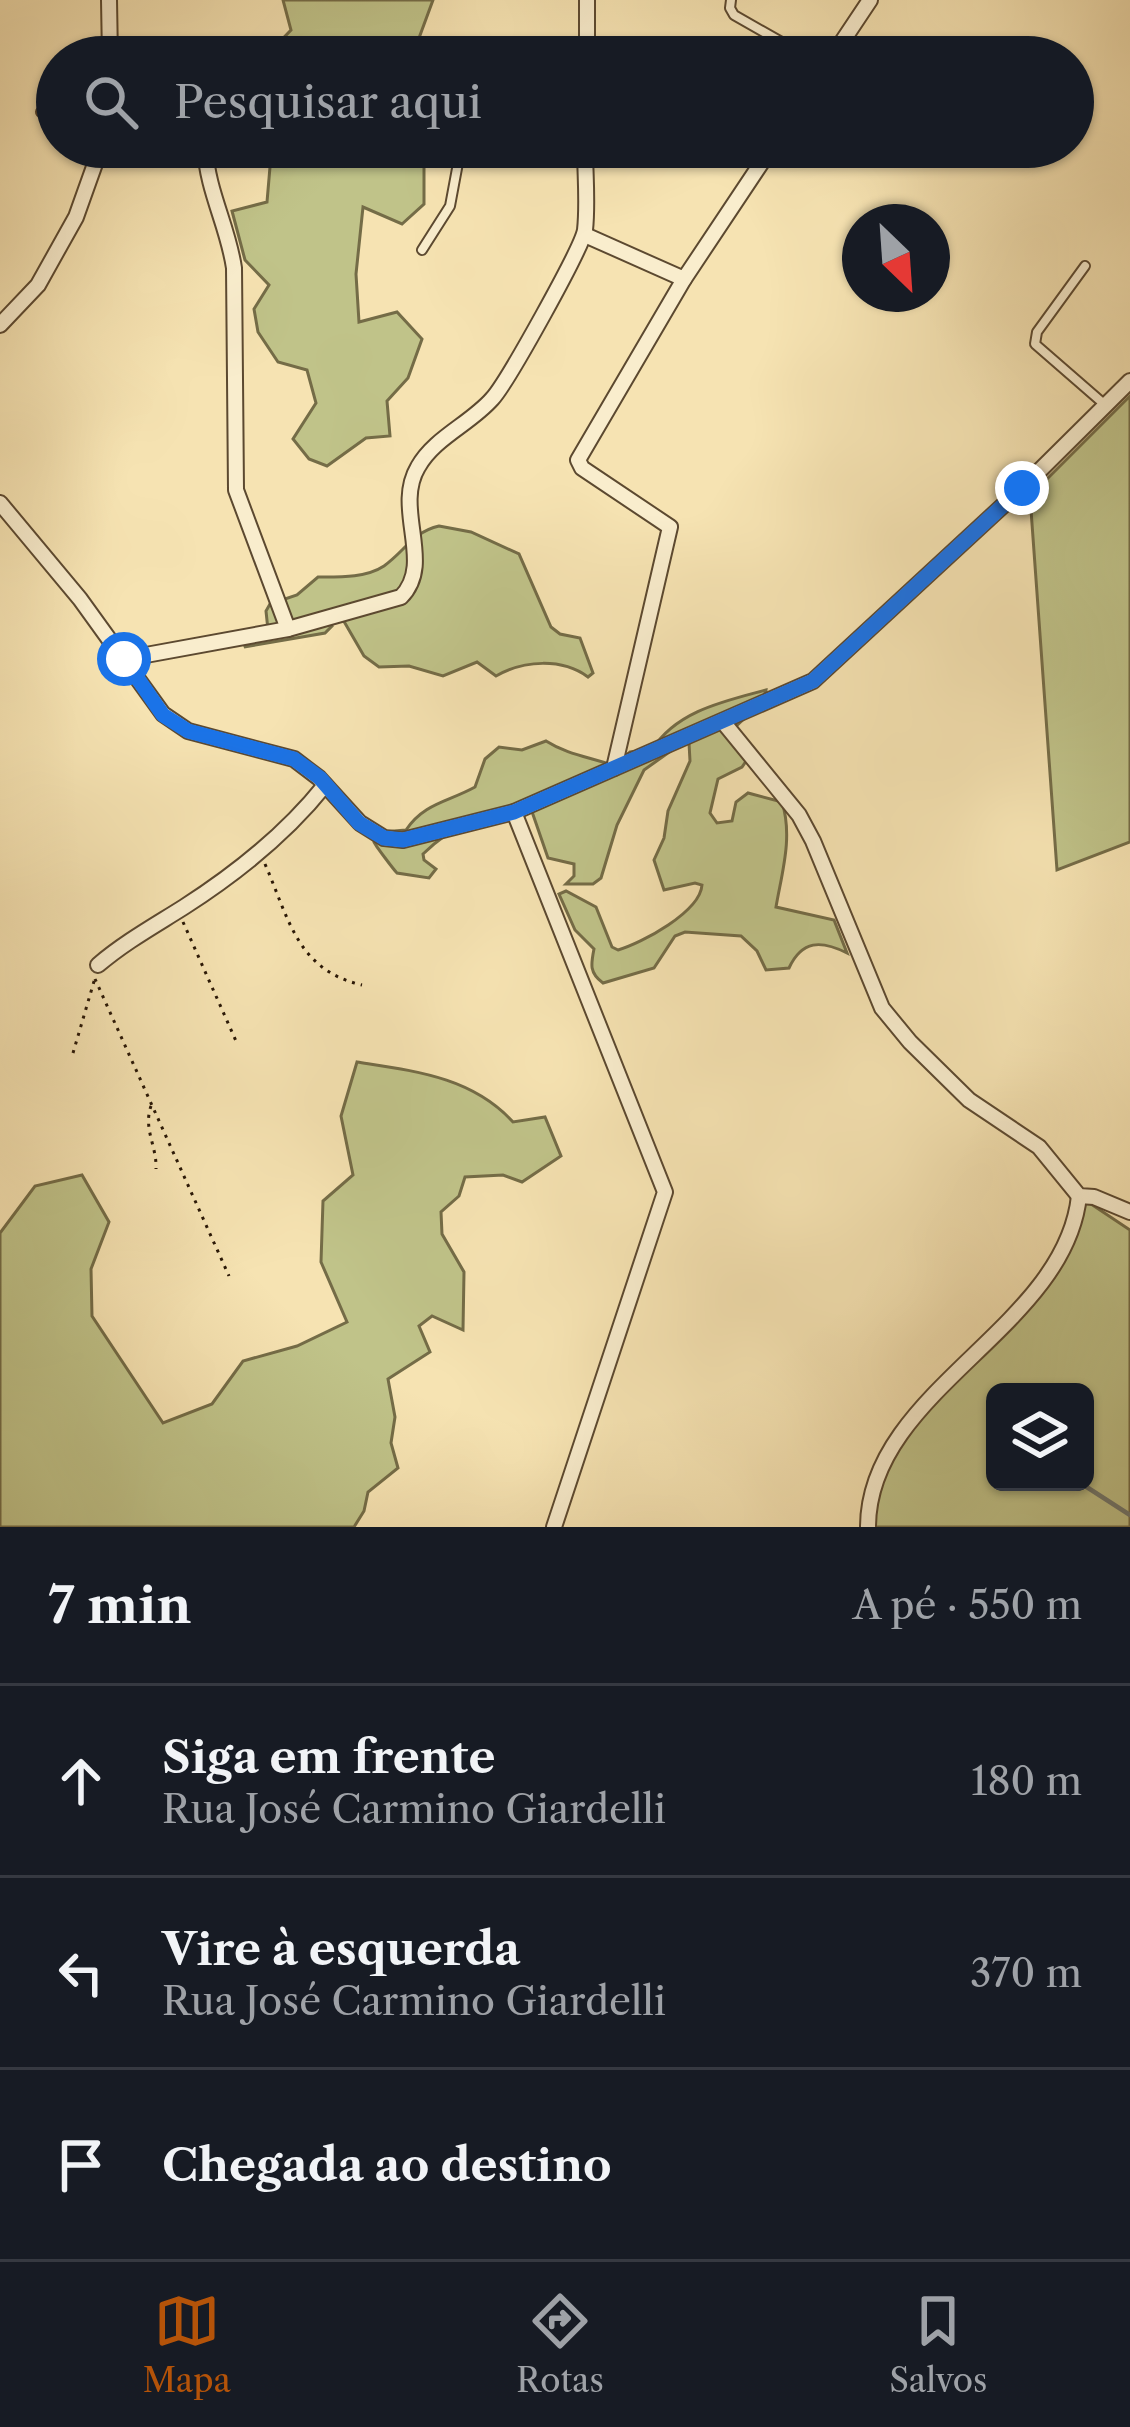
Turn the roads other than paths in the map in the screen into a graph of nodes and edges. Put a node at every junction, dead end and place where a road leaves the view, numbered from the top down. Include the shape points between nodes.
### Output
1 (109, 0) edge
2 (587, 0) edge
3 (731, 0) edge
4 (871, 0) edge
5 (110, 36) edge
6 (587, 36) edge
7 (771, 36) edge
8 (846, 36) edge
9 (94, 168) edge
10 (206, 168) edge
11 (457, 168) edge
12 (585, 168) edge
13 (758, 168) edge
14 (585, 235) junction
15 (422, 250) dead end
16 (1085, 266) dead end
17 (684, 279) junction
18 (0, 325) edge
19 (1130, 381) edge
20 (1106, 404) junction
21 (0, 503) edge
22 (288, 629) junction
23 (124, 659) junction
24 (724, 723) junction
25 (614, 768) junction
26 (325, 785) junction
27 (514, 812) junction
28 (96, 972) road end
29 (1079, 1196) junction
30 (1130, 1212) edge
31 (554, 1527) edge
32 (868, 1527) edge

1 - 5 street
2 - 6 street
3 - 7 lane via 734,15
4 - 8 street
9 - 18 street via 38,285
10 - 22 street via 234,268 238,499
11 - 15 lane via 450,206
12 - 14 street
13 - 17 street
14 - 17 street
14 - 22 street via 496,395 419,464 410,482 412,587
16 - 20 lane via 1035,344
17 - 25 street via 578,460 670,527
19 - 20 street
20 - 24 street via 826,671
21 - 23 street
22 - 23 street
23 - 26 street via 163,715 188,731 294,759
24 - 25 street
24 - 29 street via 799,815 893,1024 969,1100 1039,1148
25 - 27 street
26 - 27 street via 384,838
26 - 28 street via 295,823 128,940
27 - 31 street via 664,1192
29 - 30 street
29 - 32 street via 1047,1277 903,1435 877,1480

